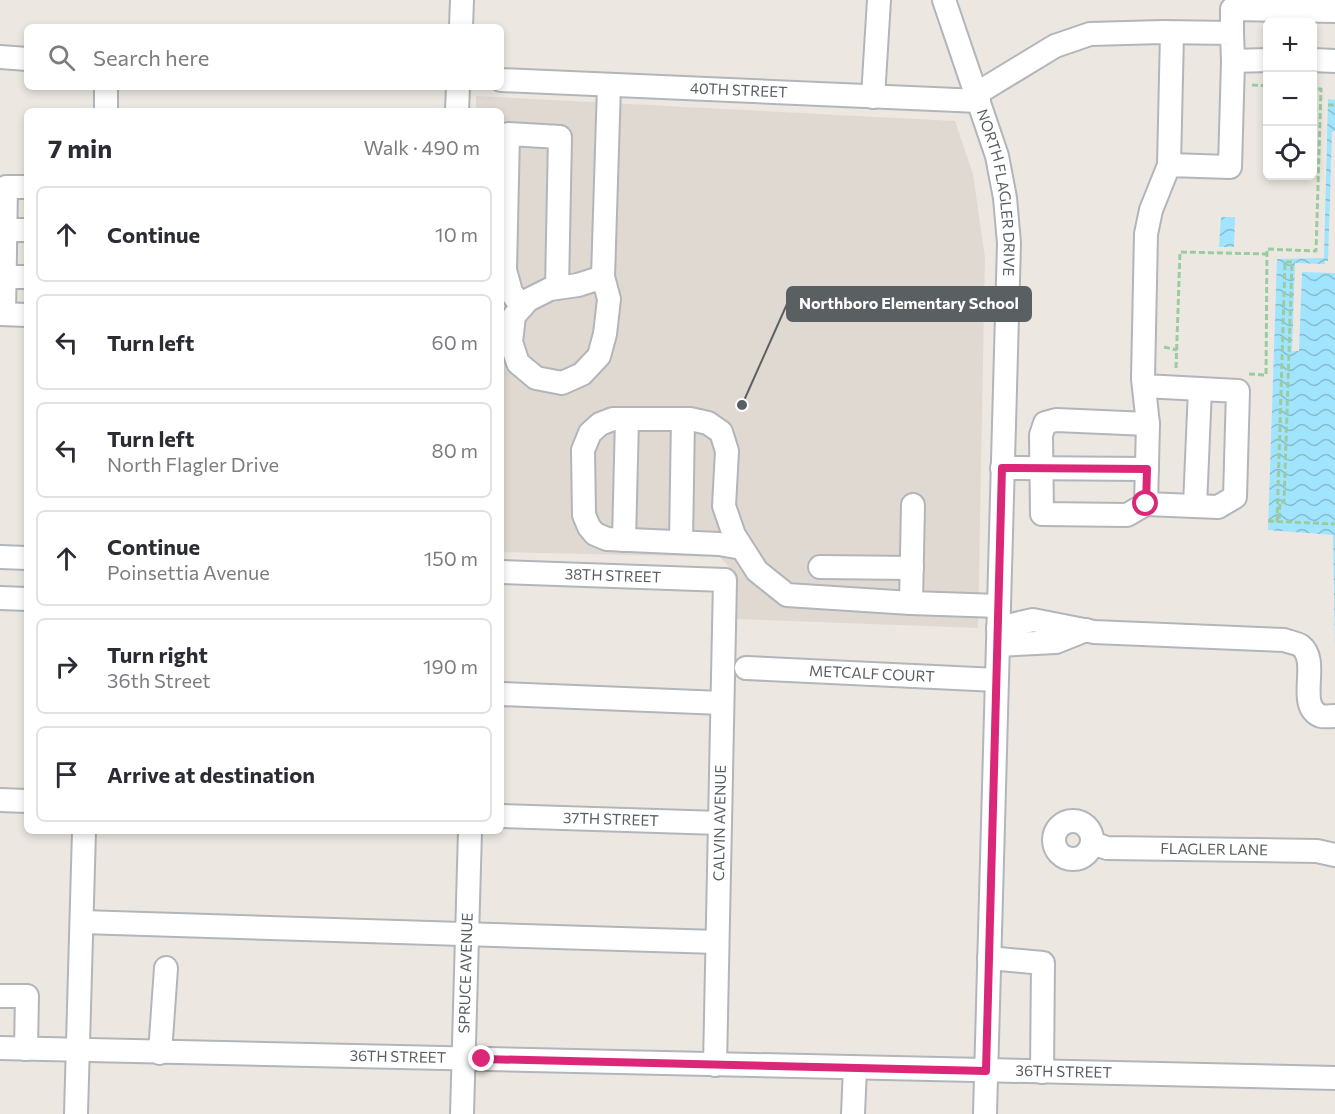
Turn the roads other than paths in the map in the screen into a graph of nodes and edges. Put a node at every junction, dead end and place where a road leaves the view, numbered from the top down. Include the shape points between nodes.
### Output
1 (462, 0) edge
2 (879, 0) edge
3 (944, 0) edge
4 (1231, 4) edge
5 (1335, 11) edge
6 (461, 24) edge
7 (1172, 33) junction
8 (1232, 33) junction
9 (0, 57) edge
10 (24, 59) edge
11 (1263, 60) edge
12 (1317, 60) edge
13 (1233, 61) junction
14 (1335, 61) edge
15 (504, 80) edge
16 (609, 85) junction
17 (106, 90) edge
18 (458, 90) edge
19 (873, 97) junction
20 (977, 98) junction
21 (106, 108) edge
22 (457, 108) edge
23 (1169, 165) junction
24 (24, 187) edge
25 (16, 230) edge
26 (16, 277) edge
27 (603, 277) junction
28 (558, 288) junction
29 (522, 307) junction
30 (2, 314) edge
31 (24, 315) edge
32 (1144, 386) junction
33 (1200, 389) junction
34 (627, 419) junction
35 (683, 419) junction
36 (1148, 424) junction
37 (1002, 468) junction
38 (1041, 468) junction
39 (1147, 469) junction
40 (1146, 504) junction
41 (913, 505) dead end
42 (1195, 506) junction
43 (624, 540) junction
44 (681, 542) junction
45 (742, 548) junction
46 (0, 557) edge
47 (24, 558) edge
48 (820, 567) dead end
49 (912, 568) junction
50 (504, 572) edge
51 (725, 580) joint
52 (0, 598) edge
53 (24, 599) edge
54 (911, 603) junction
55 (999, 606) junction
56 (998, 637) junction
57 (746, 668) dead end
58 (997, 680) junction
59 (504, 694) edge
60 (723, 703) junction
61 (1335, 716) edge
62 (0, 800) edge
63 (24, 801) edge
64 (504, 816) edge
65 (720, 823) junction
66 (84, 834) edge
67 (470, 834) edge
68 (1092, 843) dead end
69 (1335, 855) edge
70 (82, 921) junction
71 (467, 934) junction
72 (717, 942) junction
73 (989, 958) junction
74 (165, 968) dead end
75 (0, 996) edge
76 (0, 1048) edge
77 (26, 1049) junction
78 (78, 1051) junction
79 (160, 1053) junction
80 (464, 1059) junction
81 (715, 1065) junction
82 (855, 1068) junction
83 (986, 1071) junction
84 (1042, 1072) junction
85 (1335, 1078) edge
86 (76, 1114) edge
87 (462, 1114) edge
88 (854, 1114) edge
89 (985, 1114) edge

1 - 6 street
2 - 19 street
3 - 20 street, NORTH FLAGLER DRIVE
4 - 5 street
4 - 8 street
7 - 8 street
7 - 20 street via 1090,34 1055,46
7 - 23 street
8 - 13 street
9 - 10 street
11 - 13 street
12 - 14 street
13 - 23 street via 1230,167
15 - 16 street, 40TH STREET
16 - 19 street, 40TH STREET
16 - 27 street
17 - 21 street
18 - 22 street
19 - 20 street, 40TH STREET
20 - 37 street, NORTH FLAGLER DRIVE via 997,156 1009,243
23 - 32 street via 1146,234
24 - 25 street via 6,187
25 - 26 street
26 - 30 street
27 - 28 street
27 - 29 street via 609,298 599,356 582,374 562,383 536,378 518,363 511,342 514,316
28 - 29 street via 528,300
28 - 29 street via 560,137 508,134 505,270 511,292
30 - 31 street
32 - 33 street
32 - 36 street
33 - 42 street
33 - 42 street via 1238,391 1235,497 1218,507
34 - 35 street
34 - 43 street
34 - 43 street via 613,418 600,424 590,433 583,450 584,515 589,527 608,539
35 - 44 street
35 - 45 street via 708,423 721,432 727,451 724,506
36 - 38 street via 1056,420 1045,423
36 - 39 street
37 - 38 street
37 - 55 street, NORTH FLAGLER DRIVE
38 - 39 street
38 - 40 street via 1042,514 1127,515
39 - 40 street
40 - 42 street
41 - 49 street
43 - 44 street
44 - 45 street
45 - 54 street via 757,571 787,595
46 - 47 street
48 - 49 street
49 - 54 street
50 - 51 street, 38TH STREET
51 - 60 street, CALVIN AVENUE
52 - 53 street
54 - 55 street
55 - 56 street, NORTH FLAGLER DRIVE
56 - 58 street, NORTH FLAGLER DRIVE
56 - 61 street via 1056,642 1086,630 1284,640 1301,646 1309,657 1312,709 1321,716
57 - 58 street, METCALF COURT
58 - 73 street, NORTH FLAGLER DRIVE
59 - 60 street
60 - 65 street, CALVIN AVENUE
62 - 63 street
64 - 65 street, 37TH STREET
65 - 72 street, CALVIN AVENUE
66 - 70 street
67 - 71 street, SPRUCE AVENUE
68 - 69 street, FLAGLER LANE via 1107,848 1317,851
70 - 71 street
70 - 78 street
71 - 72 street
71 - 80 street, SPRUCE AVENUE
72 - 81 street, CALVIN AVENUE
73 - 83 street, NORTH FLAGLER DRIVE
73 - 84 street via 1043,963
74 - 79 street
75 - 77 street via 27,996
76 - 77 street, 36TH STREET
77 - 78 street, 36TH STREET
78 - 79 street, 36TH STREET
78 - 86 street
79 - 80 street, 36TH STREET
80 - 81 street, 36TH STREET
80 - 87 street, SPRUCE AVENUE
81 - 82 street, 36TH STREET
82 - 83 street, 36TH STREET
82 - 88 street
83 - 84 street, 36TH STREET
83 - 89 street, NORTH FLAGLER DRIVE
84 - 85 street, 36TH STREET

